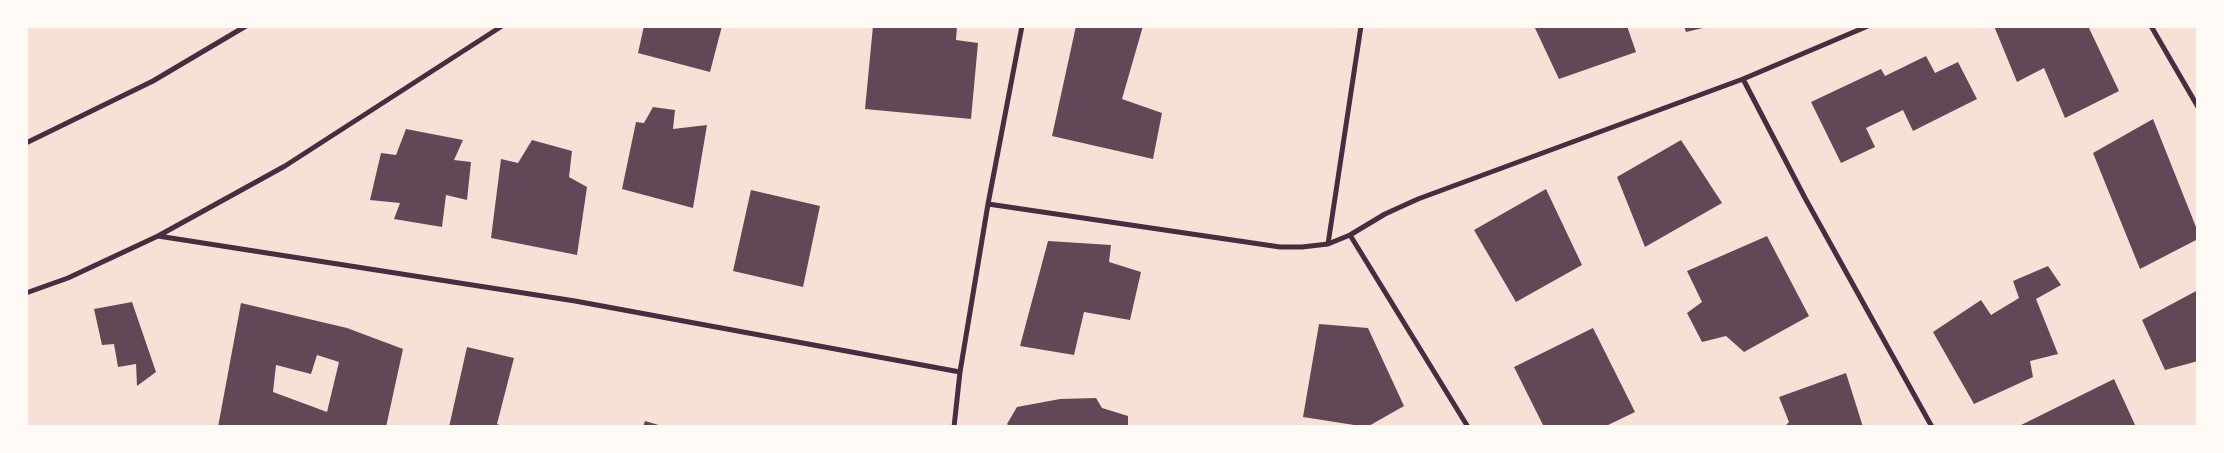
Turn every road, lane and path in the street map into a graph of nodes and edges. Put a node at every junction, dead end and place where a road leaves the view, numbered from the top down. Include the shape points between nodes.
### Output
1 (246, 26) edge
2 (502, 26) edge
3 (1022, 26) edge
4 (1361, 26) edge
5 (1868, 26) edge
6 (2151, 26) edge
7 (1743, 78) junction
8 (2198, 107) edge
9 (26, 143) edge
10 (988, 204) junction
11 (1350, 235) junction
12 (158, 236) junction
13 (1328, 244) junction
14 (26, 293) edge
15 (960, 372) junction
16 (954, 427) edge
17 (1468, 427) edge
18 (1932, 427) edge

1 - 9 street via 153,81
2 - 12 street via 284,166
3 - 10 street
4 - 13 street
5 - 7 street
6 - 8 street
7 - 11 street via 1418,199
7 - 18 street via 1805,198
10 - 13 street via 1280,247
10 - 15 street
11 - 13 street
11 - 17 street
12 - 14 street via 68,278
12 - 15 street via 575,301
15 - 16 street

